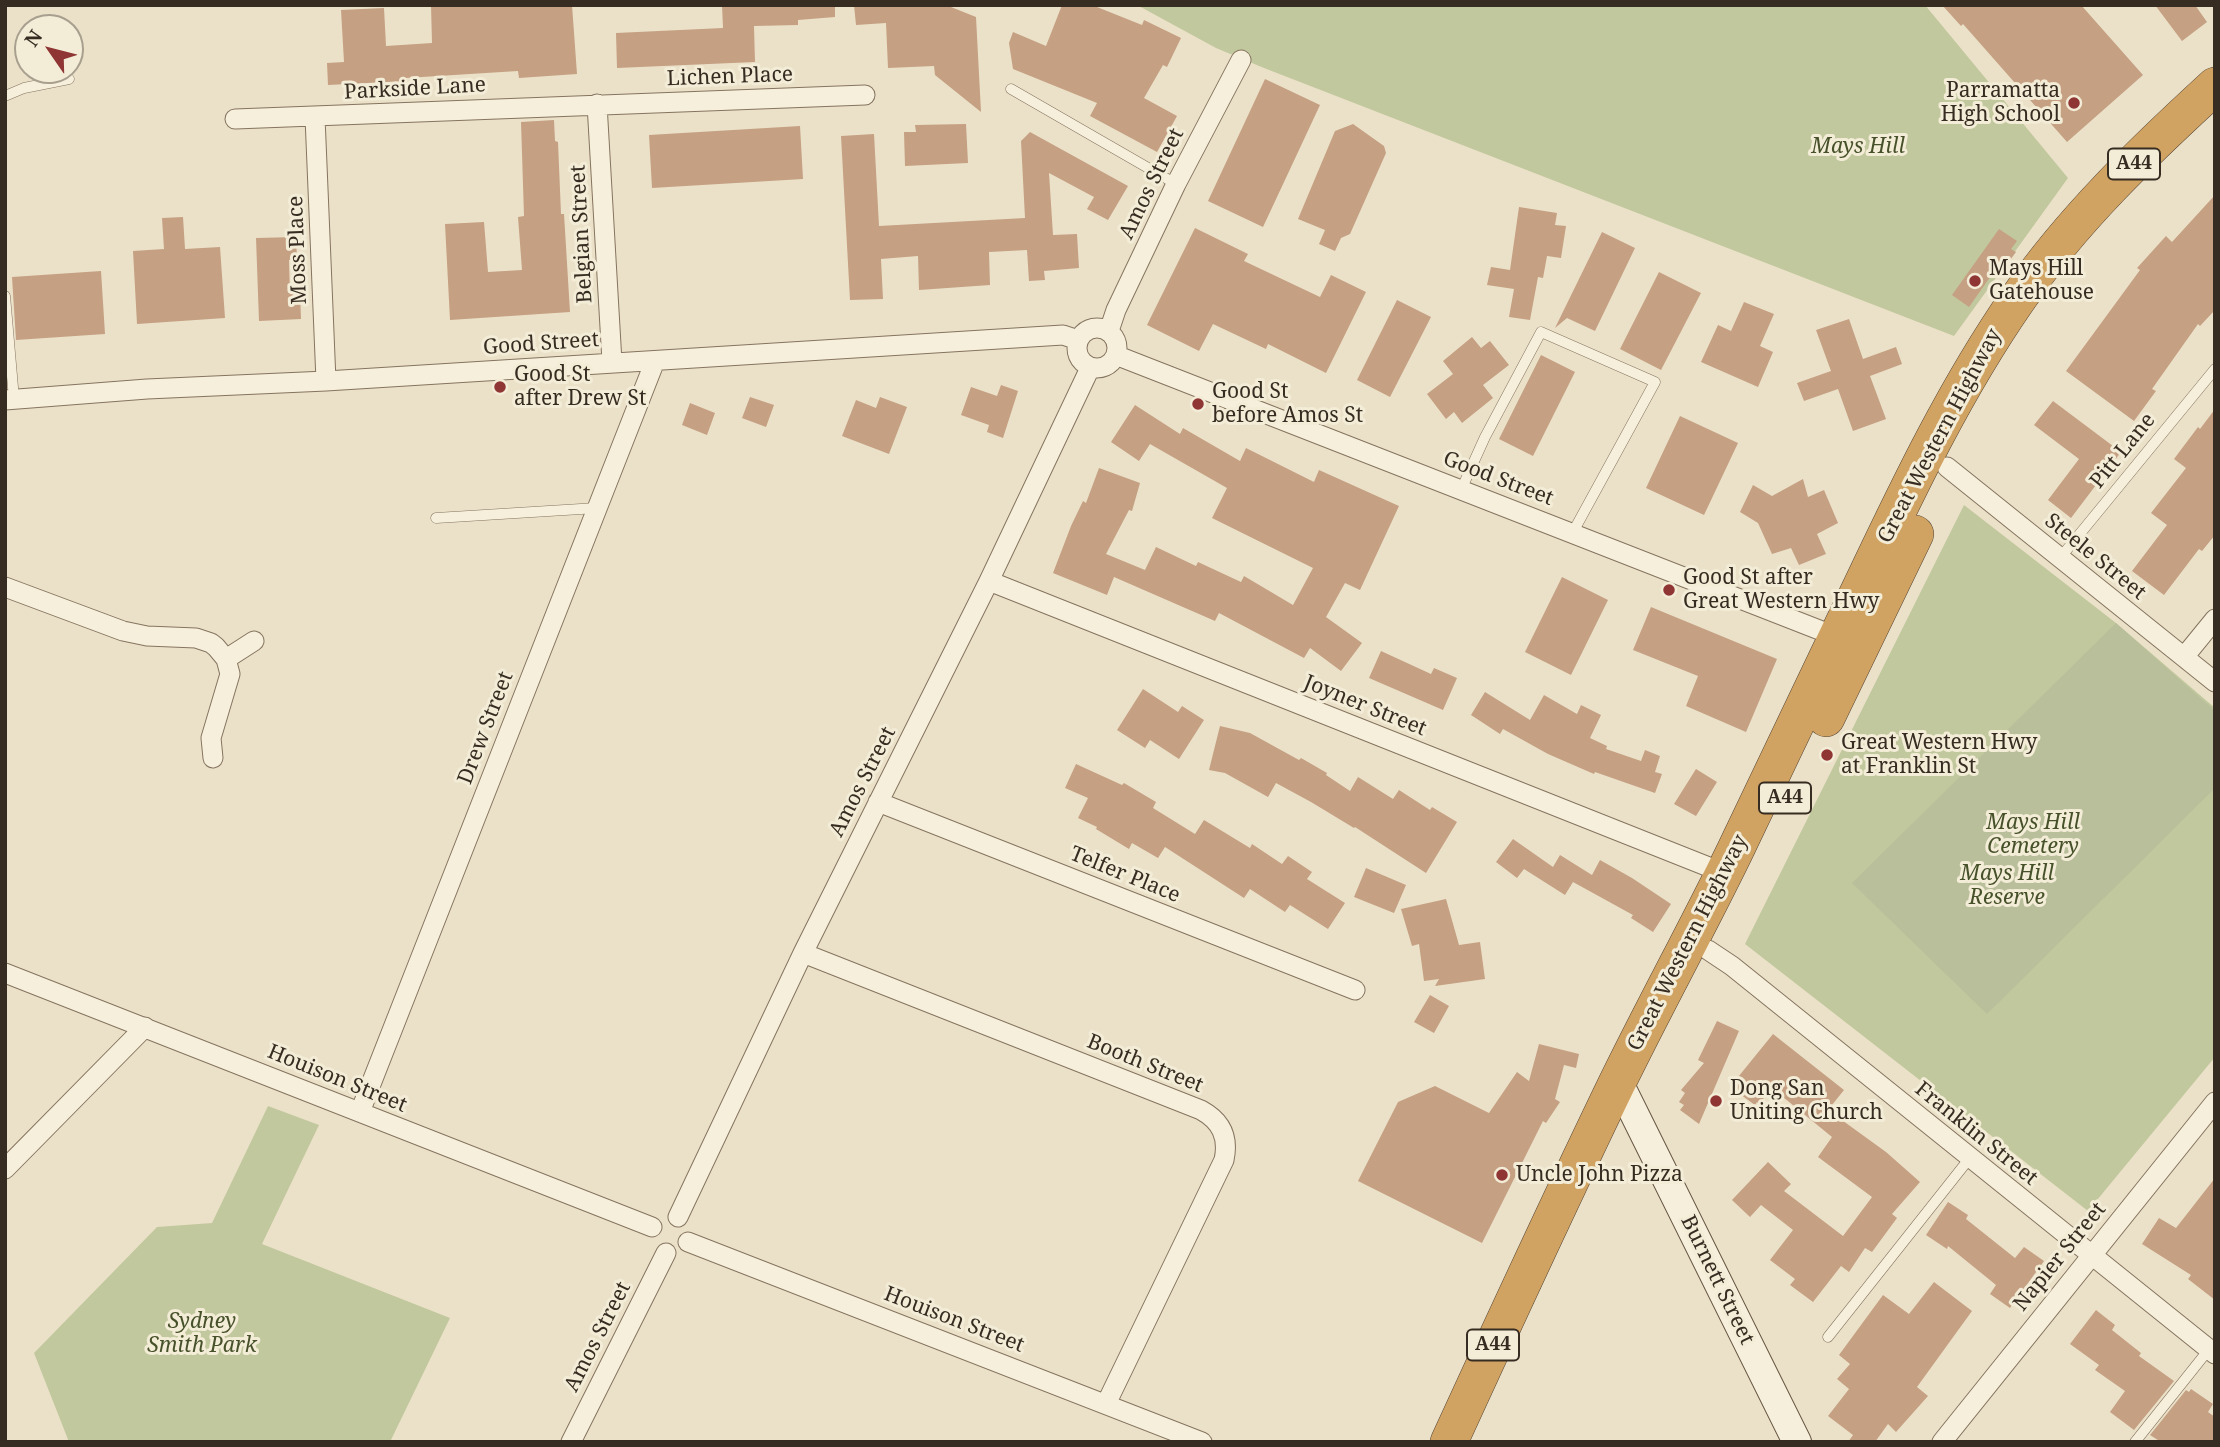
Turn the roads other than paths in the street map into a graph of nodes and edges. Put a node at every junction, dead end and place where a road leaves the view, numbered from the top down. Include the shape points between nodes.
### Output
1 (1241, 60) dead end
2 (44, 84) edge
3 (2215, 86) edge
4 (1011, 89) dead end
5 (865, 95) dead end
6 (5, 96) edge
7 (597, 104) junction
8 (315, 117) junction
9 (2215, 117) edge
10 (236, 119) dead end
11 (1177, 184) junction
12 (5, 296) edge
13 (1109, 331) junction
14 (1078, 340) junction
15 (1118, 356) junction
16 (655, 360) junction
17 (612, 362) junction
18 (1090, 368) junction
19 (2215, 369) edge
20 (326, 381) junction
21 (10, 399) edge
22 (1947, 467) junction
23 (1461, 490) junction
24 (597, 508) junction
25 (436, 518) dead end
26 (1573, 532) junction
27 (2060, 558) junction
28 (989, 581) junction
29 (5, 587) edge
30 (2215, 619) edge
31 (254, 641) dead end
32 (1850, 642) junction
33 (2183, 657) junction
34 (226, 659) junction
35 (2215, 682) edge
36 (213, 758) dead end
37 (878, 802) junction
38 (1724, 873) junction
39 (1708, 950) junction
40 (803, 953) junction
41 (5, 973) edge
42 (1355, 990) dead end
43 (145, 1027) junction
44 (1625, 1095) junction
45 (2215, 1101) edge
46 (360, 1112) junction
47 (1969, 1158) junction
48 (5, 1169) edge
49 (678, 1217) junction
50 (652, 1227) junction
51 (688, 1242) junction
52 (666, 1253) junction
53 (2092, 1255) junction
54 (1828, 1337) dead end
55 (2213, 1349) edge
56 (1106, 1404) junction
57 (571, 1442) edge
58 (1202, 1442) edge
59 (1449, 1442) edge
60 (1472, 1442) edge
61 (1797, 1442) edge
62 (1942, 1442) edge
63 (2135, 1442) edge

1 - 11 street, Amos Street
2 - 6 lane
3 - 32 highway, Great Western Highway / A44 via 2087,212 2018,297 1945,420
4 - 11 lane
5 - 7 street, Lichen Place
7 - 8 street, Parkside Lane
7 - 17 street, Belgian Street
8 - 10 street, Parkside Lane
8 - 20 street, Moss Place
9 - 22 highway, Great Western Highway / A44 via 2120,208 2058,280 2000,364
11 - 13 street, Amos Street
12 - 21 lane
13 - 14 street via 1090,329
13 - 15 street via 1116,340
14 - 16 street, Good Street via 1063,335
14 - 18 street via 1078,356
15 - 18 street via 1106,367
15 - 23 street, Good Street
16 - 17 street, Good Street
16 - 24 street, Drew Street
17 - 20 street, Good Street
18 - 28 street, Amos Street
19 - 27 lane, Pitt Lane
20 - 21 street, Good Street
22 - 27 street, Steele Street
22 - 32 highway, Great Western Highway / A44
23 - 26 street, Good Street
23 - 26 lane via 1541,332 1655,382
24 - 25 lane
24 - 46 street, Drew Street
26 - 32 street, Good Street
27 - 33 street, Steele Street
28 - 37 street, Amos Street
28 - 38 street, Joyner Street
29 - 34 street via 124,632 204,640
30 - 33 street
31 - 34 street
32 - 38 highway, Great Western Highway / A44
32 - 39 highway, Great Western Highway / A44
33 - 35 street, Steele Street
34 - 36 street via 230,681 211,737
37 - 40 street, Amos Street
37 - 42 street, Telfer Place
38 - 44 highway, Great Western Highway / A44
39 - 44 highway, Great Western Highway / A44
39 - 47 street, Franklin Street
40 - 49 street, Amos Street
40 - 56 street, Booth Street via 1201,1110 1220,1125 1226,1142 1224,1160
41 - 43 street, Houison Street
43 - 46 street, Houison Street
43 - 48 street
44 - 59 highway, Great Western Highway / A44 via 1538,1247
44 - 60 highway, Great Western Highway / A44
44 - 61 main road, Burnett Street
45 - 53 street, Napier Street
46 - 50 street, Houison Street
47 - 53 street, Franklin Street
47 - 54 lane
49 - 50 street via 666,1216
49 - 51 street via 687,1224
50 - 52 street via 655,1246
51 - 52 street via 681,1250
51 - 56 street, Houison Street
52 - 57 street, Amos Street
53 - 55 street, Franklin Street
53 - 62 street, Napier Street
55 - 63 lane
56 - 58 street, Houison Street

